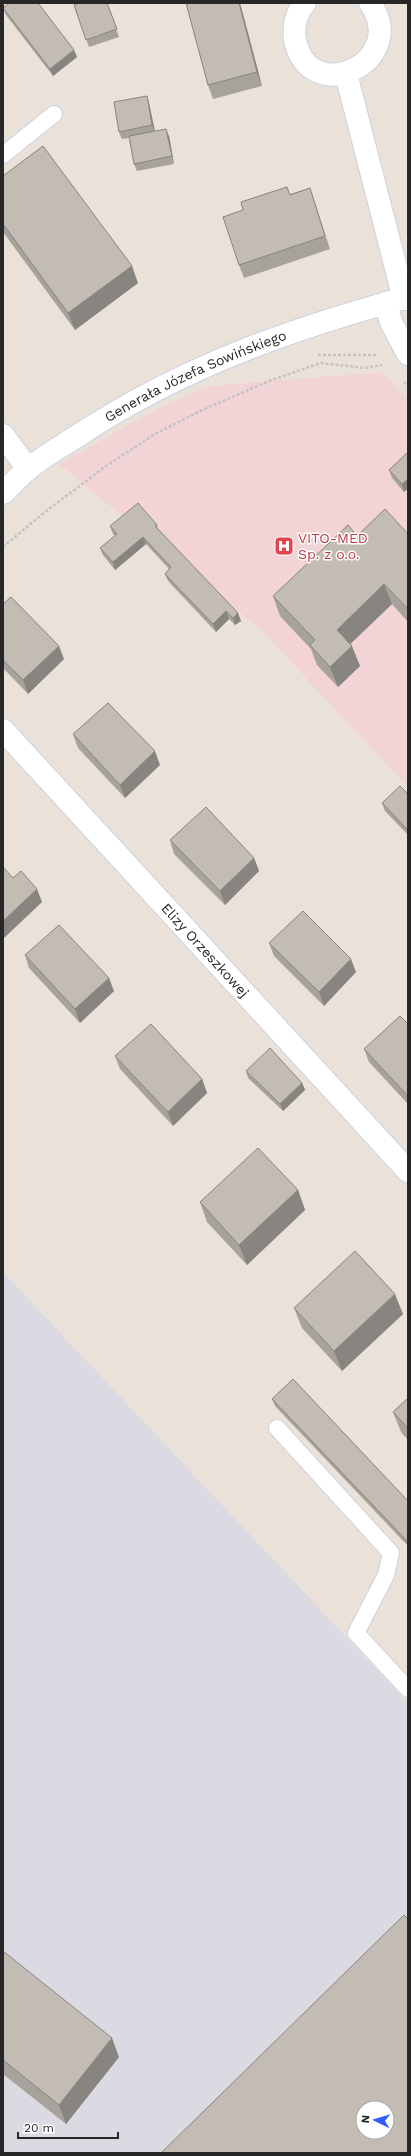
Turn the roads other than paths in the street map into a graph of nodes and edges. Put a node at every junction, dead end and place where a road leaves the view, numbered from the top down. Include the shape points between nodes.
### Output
1 (305, 3) edge
2 (370, 3) edge
3 (346, 74) junction
4 (54, 114) dead end
5 (3, 155) edge
6 (399, 300) edge
7 (408, 354) edge
8 (3, 434) edge
9 (28, 469) junction
10 (3, 493) edge
11 (3, 730) edge
12 (408, 1172) edge
13 (277, 1428) dead end
14 (408, 1689) edge

1 - 3 street via 296,18 294,33 297,48 305,61 317,70 331,75
2 - 3 street via 380,22 381,36 377,49 370,61
3 - 6 street
4 - 5 lane
6 - 7 street via 391,322
6 - 9 street, Generała Józefa Sowińskiego via 263,342 198,368 104,419
8 - 9 street
9 - 10 street, Generała Józefa Sowińskiego
11 - 12 street, Elizy Orzeszkowej
13 - 14 lane via 391,1553 386,1575 356,1633

